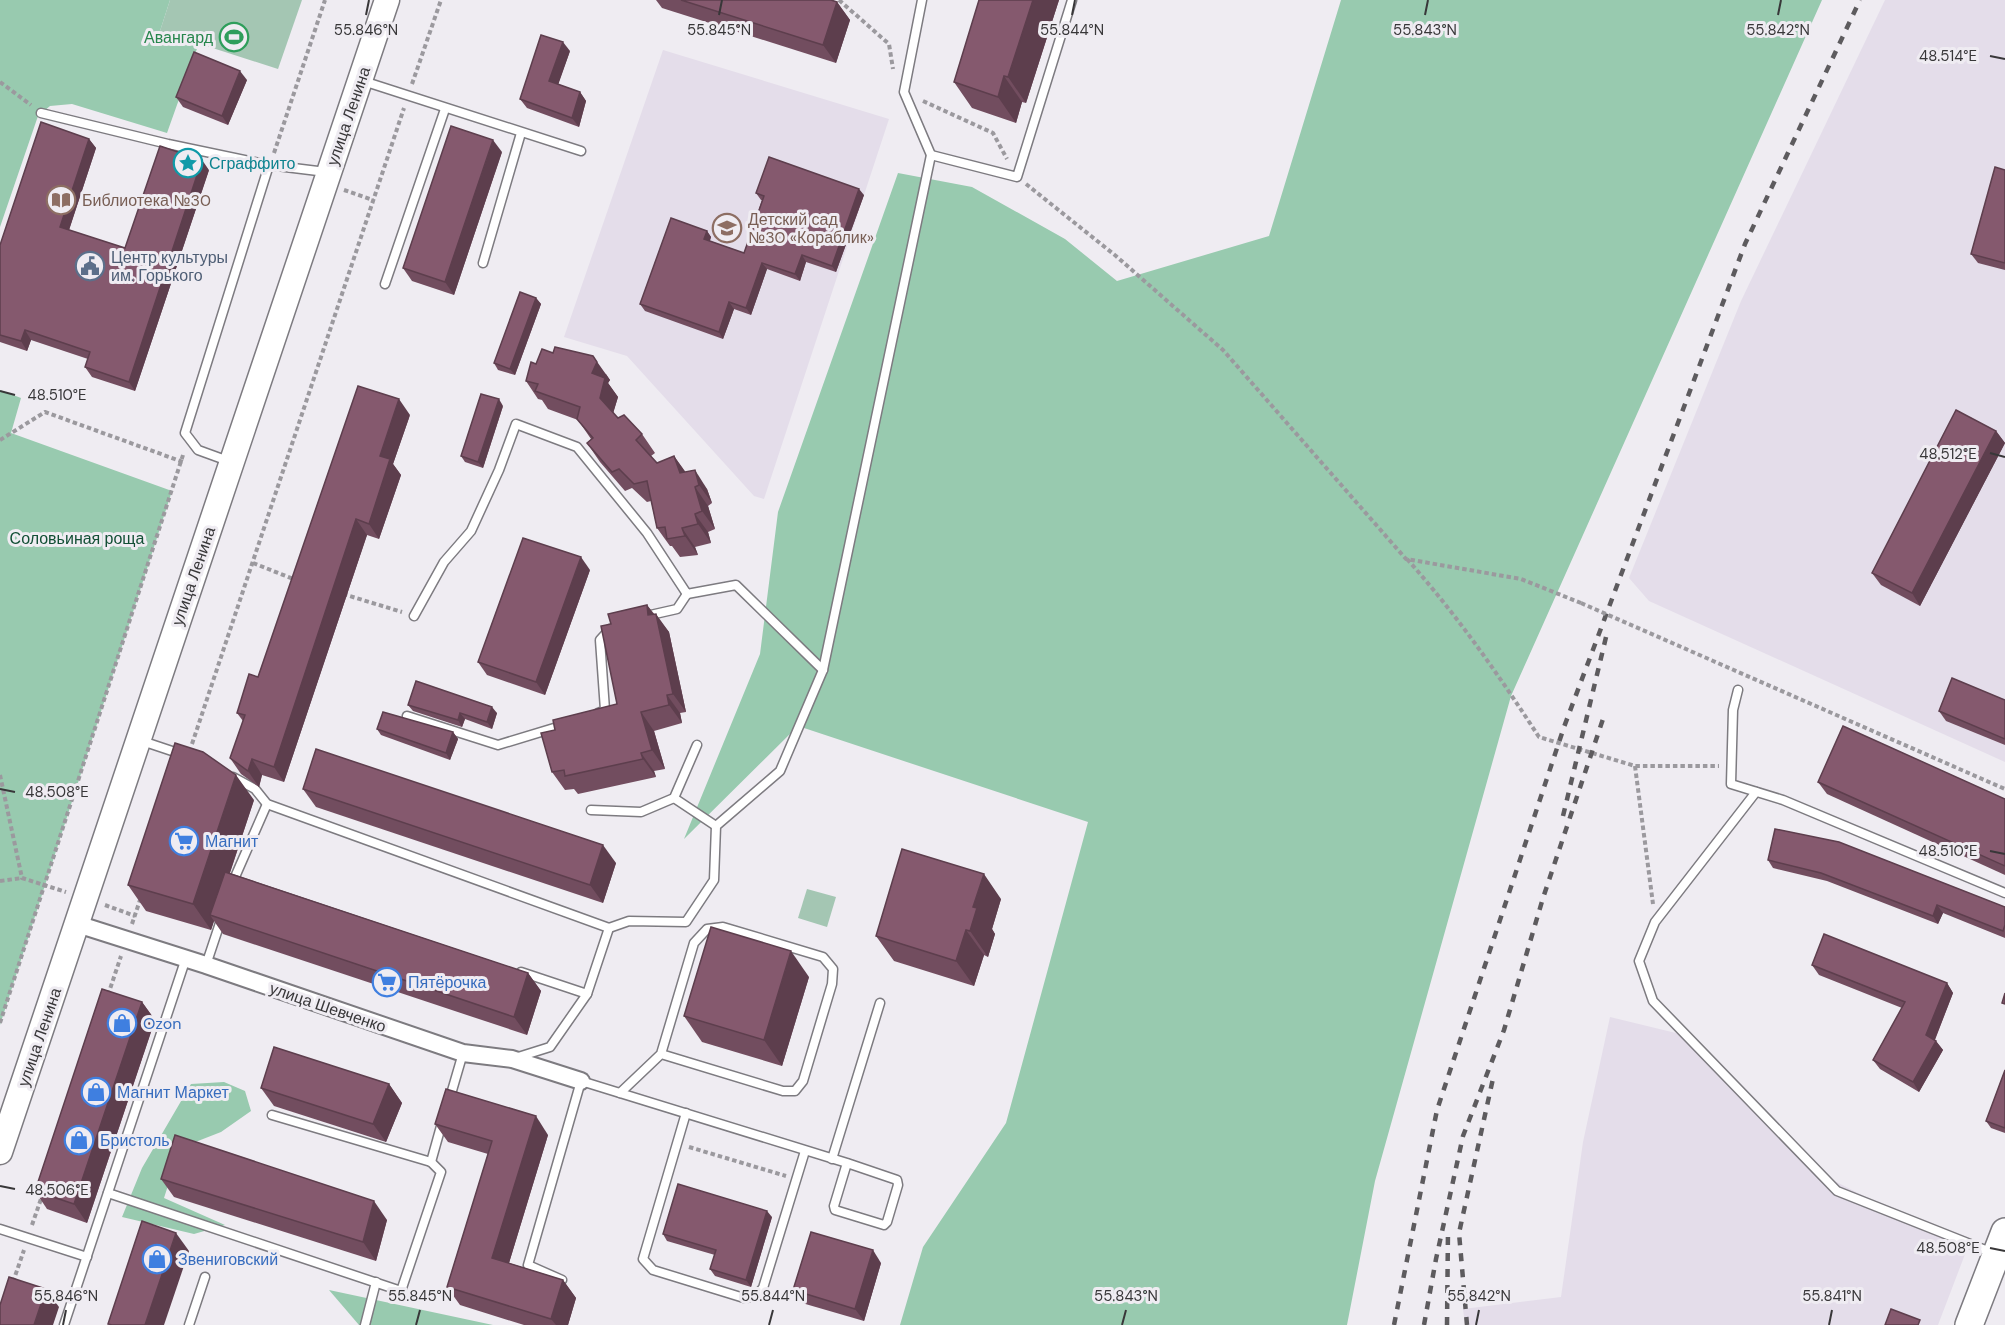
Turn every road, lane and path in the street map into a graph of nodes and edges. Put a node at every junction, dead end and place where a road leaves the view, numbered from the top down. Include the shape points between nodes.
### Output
1 (325, 0) edge
2 (387, 0) edge
3 (441, 0) edge
4 (839, 0) edge
5 (921, 0) edge
6 (1072, 0) edge
7 (360, 80) junction
8 (0, 82) edge
9 (904, 92) junction
10 (408, 98) junction
11 (445, 109) junction
12 (41, 113) joint
13 (520, 133) junction
14 (581, 151) dead end
15 (931, 155) junction
16 (269, 165) junction
17 (1017, 177) junction
18 (327, 178) junction
19 (373, 200) junction
20 (483, 263) dead end
21 (386, 284) dead end
22 (185, 433) junction
23 (0, 440) edge
24 (183, 462) junction
25 (232, 462) junction
26 (1406, 559) junction
27 (253, 563) junction
28 (303, 583) edge
29 (341, 594) edge
30 (687, 594) junction
31 (414, 616) joint
32 (635, 619) edge
33 (614, 624) edge
34 (823, 670) junction
35 (1738, 690) dead end
36 (407, 716) edge
37 (586, 717) edge
38 (576, 721) edge
39 (139, 740) junction
40 (697, 745) dead end
41 (188, 756) junction
42 (198, 760) edge
43 (1635, 766) junction
44 (1732, 766) junction
45 (227, 773) edge
46 (0, 775) edge
47 (2005, 789) edge
48 (1756, 792) junction
49 (674, 798) junction
50 (267, 804) junction
51 (591, 810) dead end
52 (716, 826) junction
53 (236, 877) junction
54 (22, 878) junction
55 (247, 880) edge
56 (0, 881) edge
57 (46, 884) junction
58 (232, 888) edge
59 (143, 893) edge
60 (2005, 893) edge
61 (85, 899) junction
62 (224, 910) edge
63 (135, 916) junction
64 (1655, 922) junction
65 (76, 924) junction
66 (609, 928) junction
67 (127, 940) junction
68 (186, 958) junction
69 (206, 964) junction
70 (508, 968) edge
71 (587, 994) junction
72 (880, 1003) dead end
73 (105, 1006) edge
74 (0, 1023) edge
75 (463, 1053) junction
76 (661, 1054) junction
77 (512, 1059) junction
78 (581, 1081) junction
79 (620, 1093) junction
80 (686, 1113) junction
81 (272, 1116) edge
82 (677, 1144) junction
83 (805, 1150) junction
84 (0, 1152) edge
85 (832, 1159) junction
86 (430, 1162) junction
87 (847, 1163) junction
88 (796, 1179) junction
89 (108, 1193) junction
90 (42, 1194) edge
91 (0, 1229) edge
92 (27, 1238) junction
93 (2001, 1243) edge
94 (87, 1257) junction
95 (205, 1277) dead end
96 (562, 1280) edge
97 (376, 1282) junction
98 (10, 1289) edge
99 (64, 1325) edge
100 (189, 1325) edge
101 (365, 1325) edge
102 (1969, 1325) edge

1 - 16 path
2 - 7 main road, улица Ленина
3 - 10 path
4 - 9 path via 889,44 893,70
5 - 9 lane
6 - 17 lane
7 - 10 lane
7 - 18 main road, улица Ленина
8 - 12 path
9 - 15 lane
9 - 17 path via 993,133
10 - 11 lane
10 - 19 path
11 - 13 lane
11 - 21 lane
12 - 16 lane
13 - 14 lane
13 - 20 lane
15 - 17 lane
15 - 34 lane
16 - 18 lane via 297,166
16 - 22 lane
17 - 26 path via 1116,256 1223,350
18 - 19 path
18 - 25 main road, улица Ленина
19 - 27 path
22 - 24 path
22 - 25 lane via 198,450
23 - 24 path via 45,412
24 - 57 path
25 - 39 main road, улица Ленина
26 - 43 path via 1452,610 1539,737
26 - 47 path, bridge via 1521,579
27 - 28 path
27 - 41 path
29 - 31 path
30 - 31 lane via 648,533 577,447 516,424 471,531 444,562
30 - 32 lane via 677,609
30 - 34 lane via 736,585
33 - 37 lane via 600,640 605,710
34 - 52 lane via 780,771
35 - 44 lane via 1733,710
36 - 38 lane via 498,745
39 - 41 lane
39 - 61 main road, улица Ленина
40 - 49 lane
41 - 42 lane
43 - 44 path
43 - 64 path
44 - 48 lane via 1731,784
45 - 50 lane via 255,789
46 - 54 path
48 - 60 lane
48 - 64 lane
49 - 51 lane via 640,812
49 - 52 lane
50 - 53 lane
50 - 66 lane
52 - 66 lane via 714,880 686,922 629,921
53 - 55 lane
53 - 58 lane
54 - 56 path
54 - 57 path
57 - 61 path
57 - 74 path
59 - 63 path
61 - 63 path
61 - 65 main road, улица Ленина
62 - 69 lane
63 - 67 path
64 - 93 lane via 1639,961 1653,1001 1837,1191
65 - 67 street, улица Шевченко
65 - 84 main road, улица Ленина
66 - 71 lane
67 - 68 street, улица Шевченко
67 - 73 path
68 - 69 street, улица Шевченко
68 - 89 lane
69 - 75 street, улица Шевченко
70 - 71 lane
71 - 77 lane via 550,1047
72 - 85 lane
75 - 77 street, улица Шевченко
75 - 86 lane
76 - 76 lane via 783,1091 795,1091 803,1081 832,984 832,969 823,957 723,927 707,929 694,943
76 - 79 lane
77 - 78 street, улица Шевченко
78 - 79 lane
78 - 96 lane via 528,1265
79 - 80 lane
80 - 82 lane
80 - 83 lane
81 - 86 lane
82 - 88 path
82 - 88 lane via 644,1251 645,1263 653,1270 744,1298 755,1297 763,1288
83 - 85 lane
83 - 88 lane
85 - 87 lane
86 - 97 lane via 441,1172 401,1291
87 - 87 lane via 835,1210 884,1225 897,1180
89 - 94 lane
89 - 97 lane
90 - 92 path
91 - 92 lane
92 - 94 lane
92 - 98 path
93 - 102 main road
94 - 99 lane
95 - 100 lane
97 - 101 lane

